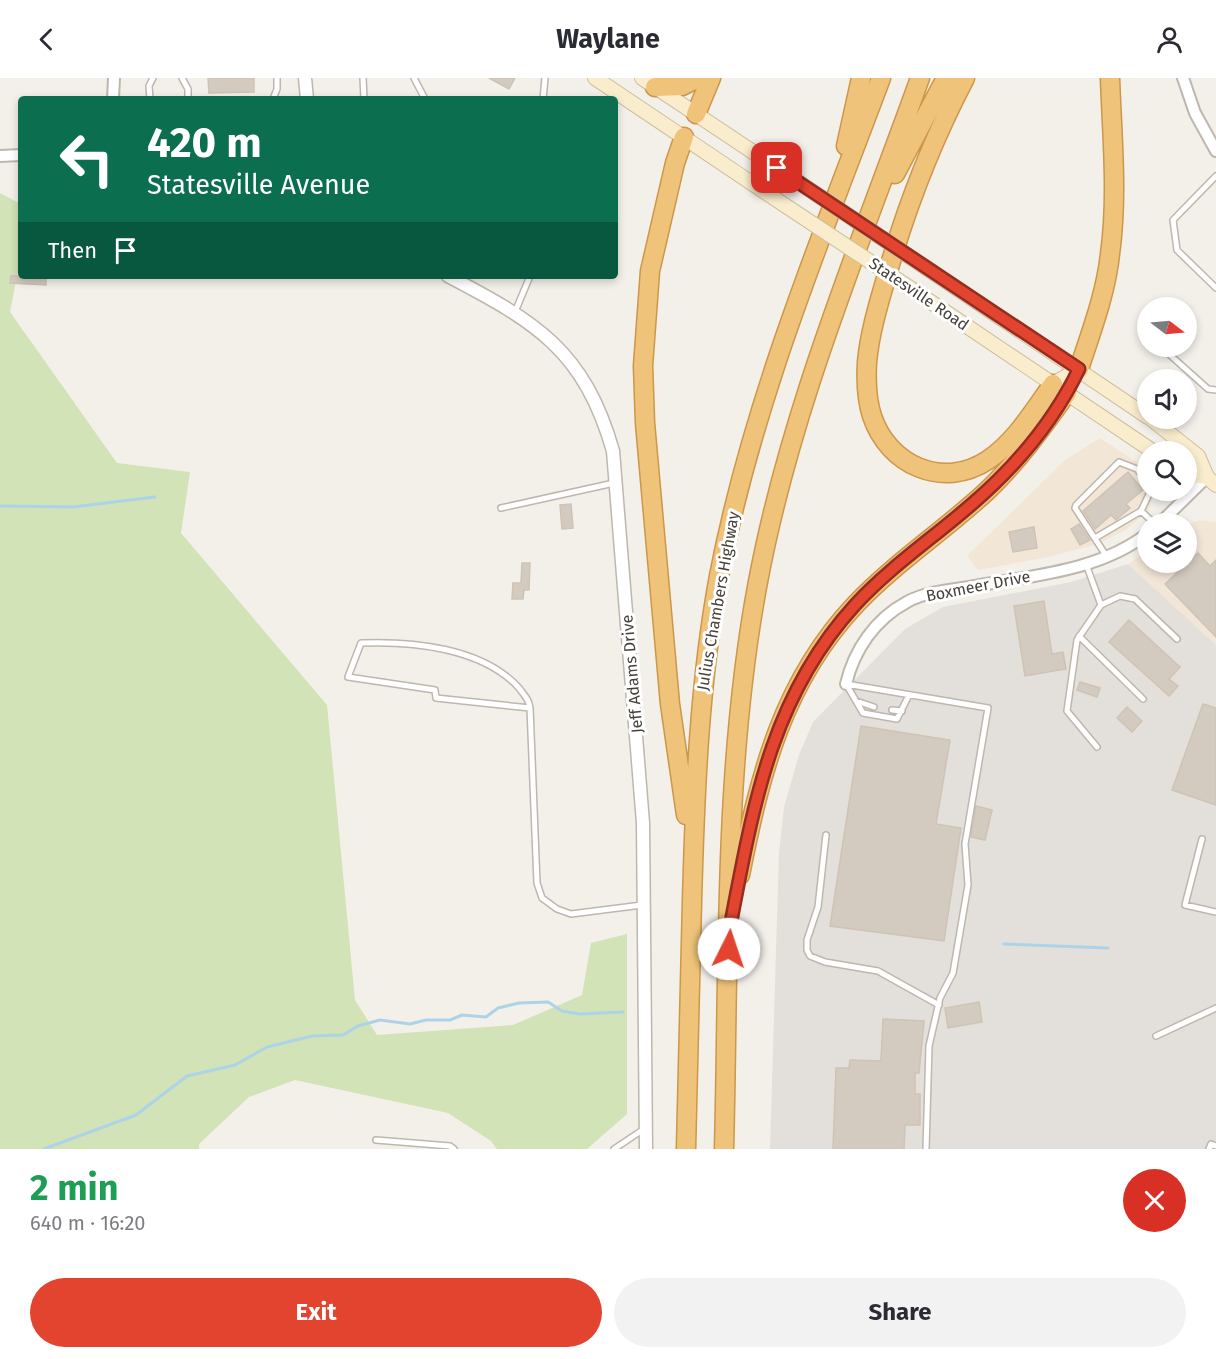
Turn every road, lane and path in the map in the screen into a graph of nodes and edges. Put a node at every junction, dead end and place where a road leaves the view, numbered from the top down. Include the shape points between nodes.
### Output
1 (114, 78) edge
2 (153, 78) edge
3 (182, 78) edge
4 (277, 78) edge
5 (305, 78) edge
6 (363, 78) edge
7 (414, 78) edge
8 (544, 78) edge
9 (595, 78) edge
10 (698, 78) edge
11 (711, 78) edge
12 (861, 78) edge
13 (881, 78) edge
14 (920, 78) edge
15 (946, 78) edge
16 (965, 78) edge
17 (1110, 78) edge
18 (1183, 78) edge
19 (649, 82) edge
20 (113, 96) edge
21 (150, 96) edge
22 (188, 96) edge
23 (274, 96) edge
24 (307, 96) edge
25 (364, 96) edge
26 (423, 96) edge
27 (543, 96) edge
28 (696, 114) junction
29 (684, 137) junction
30 (1216, 151) edge
31 (18, 154) edge
32 (0, 156) edge
33 (1216, 176) edge
34 (832, 209) junction
35 (865, 232) junction
36 (454, 279) edge
37 (529, 279) edge
38 (1216, 288) edge
39 (515, 312) junction
40 (1172, 357) edge
41 (1079, 369) junction
42 (1060, 388) junction
43 (1216, 390) edge
44 (1137, 410) edge
45 (1163, 429) edge
46 (1138, 441) edge
47 (1137, 469) edge
48 (1211, 481) edge
49 (616, 483) junction
50 (1146, 501) edge
51 (501, 508) dead end
52 (1141, 511) junction
53 (1143, 513) edge
54 (1171, 513) edge
55 (1095, 538) junction
56 (1137, 540) edge
57 (1107, 557) junction
58 (1086, 563) junction
59 (1101, 605) junction
60 (1079, 636) junction
61 (1177, 639) dead end
62 (846, 684) junction
63 (909, 695) junction
64 (1143, 699) dead end
65 (856, 701) junction
66 (874, 707) dead end
67 (530, 708) junction
68 (892, 710) dead end
69 (902, 711) junction
70 (1097, 747) dead end
71 (826, 835) dead end
72 (1202, 839) dead end
73 (693, 864) junction
74 (644, 905) junction
75 (1216, 912) edge
76 (730, 927) junction
77 (939, 1005) junction
78 (1216, 1008) edge
79 (1156, 1036) dead end
80 (646, 1128) junction
81 (376, 1140) dead end
82 (1216, 1146) edge
83 (454, 1149) edge
84 (614, 1149) edge
85 (646, 1149) edge
86 (686, 1149) edge
87 (724, 1149) edge
88 (926, 1149) edge
89 (1209, 1149) edge

1 - 20 street
2 - 21 lane
3 - 22 lane
4 - 23 lane
5 - 24 street
6 - 25 lane
7 - 26 lane
8 - 27 lane
9 - 29 main road, Statesville Road
10 - 19 highway via 682,86
11 - 28 highway
12 - 34 highway
13 - 34 highway, Julius Chambers Highway
14 - 35 highway
15 - 35 highway
16 - 42 highway via 912,195 879,302 867,360 872,417 884,441 910,465 954,473 981,464 1006,446
17 - 41 highway via 1110,254 1103,292
18 - 30 street
19 - 28 main road
28 - 29 main road
28 - 41 main road, bridge
29 - 42 main road, Statesville Road, bridge
29 - 73 highway via 650,271 643,366 670,704
31 - 32 street
33 - 38 lane via 1173,220 1177,250
34 - 73 highway, Julius Chambers Highway via 766,393 725,548 702,698
35 - 76 highway via 794,433 759,575 737,741
36 - 39 street, Jeff Adams Drive
37 - 39 lane
39 - 49 street, Jeff Adams Drive via 568,357 592,393 610,441
40 - 43 lane via 1208,389
41 - 42 main road
41 - 44 main road
42 - 46 main road, Statesville Road
42 - 76 highway via 1014,464 872,588 814,658 784,714 764,768
45 - 48 main road via 1198,456
47 - 55 lane via 1119,462 1076,505
48 - 54 street
49 - 51 lane
49 - 74 street, Jeff Adams Drive via 641,778
50 - 52 lane
52 - 53 lane
52 - 55 lane
55 - 57 lane
56 - 57 street, Boxmeer Drive
57 - 58 street, Boxmeer Drive
58 - 59 lane
58 - 62 street, Boxmeer Drive via 906,602 865,639 852,660
59 - 60 lane
59 - 61 lane via 1120,596 1135,599
60 - 64 lane
60 - 70 lane via 1067,711
62 - 63 lane
62 - 65 lane
63 - 69 lane
63 - 77 lane via 988,708 965,844 968,885 953,973
65 - 66 lane
65 - 69 lane via 863,713 897,719
67 - 67 lane via 530,701 504,672 453,651 361,643 348,677 435,690 436,698
67 - 74 lane via 536,871 542,898 571,914
68 - 69 lane
71 - 77 lane via 818,907 807,940 810,956 886,974 902,987
72 - 75 lane via 1185,905
73 - 86 highway, Julius Chambers Highway
74 - 80 street, Jeff Adams Drive
76 - 87 highway
77 - 88 lane via 929,1046
78 - 79 lane
80 - 84 lane
80 - 85 street, Jeff Adams Drive
81 - 83 lane
82 - 89 lane via 1211,1144

